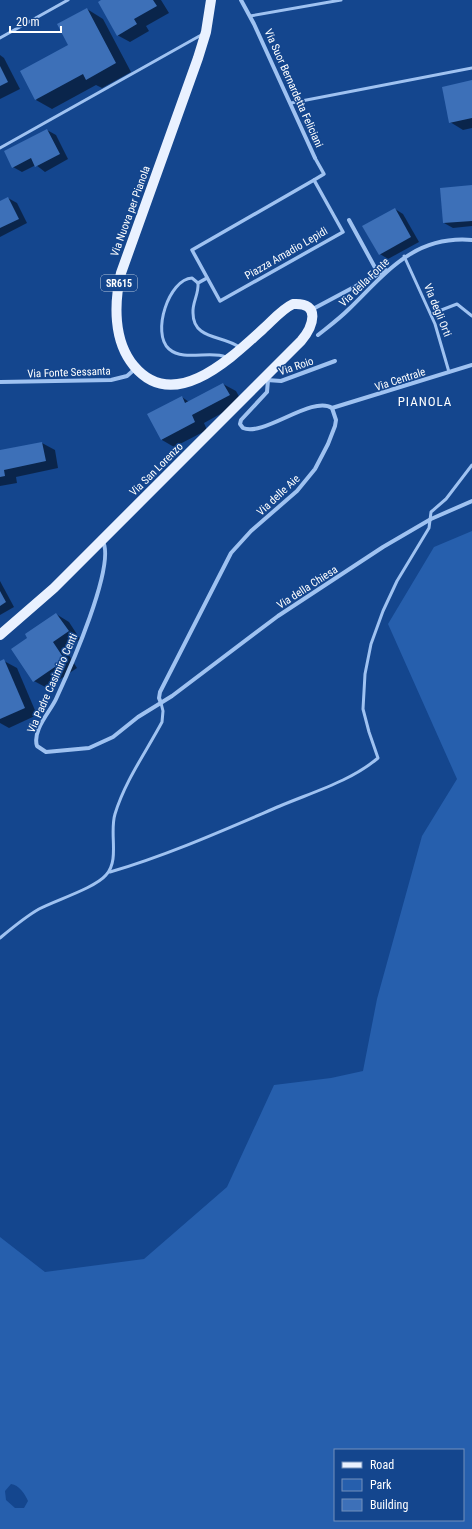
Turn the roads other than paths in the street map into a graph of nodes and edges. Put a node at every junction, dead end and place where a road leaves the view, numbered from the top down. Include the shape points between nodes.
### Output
1 (68, 0) edge
2 (211, 0) edge
3 (241, 0) edge
4 (341, 0) edge
5 (250, 16) junction
6 (206, 32) junction
7 (0, 38) edge
8 (472, 68) edge
9 (291, 103) junction
10 (0, 148) edge
11 (315, 158) joint
12 (314, 180) junction
13 (349, 220) dead end
14 (472, 240) edge
15 (404, 256) junction
16 (388, 268) junction
17 (378, 273) junction
18 (207, 278) junction
19 (198, 283) junction
20 (311, 311) junction
21 (431, 314) junction
22 (472, 316) edge
23 (318, 335) dead end
24 (240, 348) junction
25 (228, 358) junction
26 (335, 361) dead end
27 (472, 365) edge
28 (136, 368) junction
29 (449, 372) junction
30 (266, 378) junction
31 (0, 382) edge
32 (332, 408) junction
33 (472, 465) edge
34 (472, 501) edge
35 (431, 519) junction
36 (102, 540) junction
37 (0, 635) edge
38 (161, 703) junction
39 (110, 872) junction
40 (0, 938) edge

1 - 7 lane
2 - 6 main road, Via Nuova per Pianola / SR615
3 - 5 street, Via Suor Bernardetta Feliciani
4 - 5 lane
5 - 9 street, Via Suor Bernardetta Feliciani
6 - 10 lane
6 - 28 main road, Via Nuova per Pianola / SR615 via 127,253 118,287 117,314 121,339 126,355
8 - 9 lane
9 - 11 street, Via Suor Bernardetta Feliciani
11 - 12 street, Via Suor Bernardetta Feliciani via 324,174
12 - 18 street, Piazza Amadio Lepidi via 192,250
12 - 18 street, Piazza Amadio Lepidi via 343,232 220,301
13 - 17 street
14 - 15 street, Via della Fonte via 443,240
15 - 16 street, Via della Fonte
15 - 21 lane, Via degli Orti
16 - 17 street
16 - 23 street, Via della Fonte via 348,310
17 - 20 street
18 - 19 street
19 - 24 lane via 193,312 198,329
19 - 25 lane via 192,278 186,279 174,291 162,319 163,340 167,347 175,352
20 - 24 main road, Via Nuova per Pianola / SR615 via 301,304 288,306
20 - 30 main road, Via San Lorenzo via 313,323 308,334
21 - 22 lane via 458,304
21 - 29 lane, Via degli Orti
24 - 25 main road, Via Nuova per Pianola / SR615
25 - 28 main road, Via Nuova per Pianola / SR615 via 198,379 180,385 155,382 142,375
26 - 30 street, Via Roio via 281,381
27 - 29 street, Via Centrale
28 - 31 street, Via Fonte Sessanta via 127,376 111,380
29 - 32 street, Via Centrale
30 - 32 street via 267,392 241,420 243,428 250,430 315,407 328,405
30 - 36 main road, Via San Lorenzo
32 - 38 street, Via delle Aie via 336,420 315,469 307,481 238,544 225,562 162,687 159,696
33 - 35 lane via 446,499 433,510
34 - 35 street, Via della Chiesa
35 - 38 street, Via della Chiesa via 278,616
35 - 39 lane via 424,538 397,581 386,605 372,644 365,674 363,709 378,758 368,767 336,783 147,861
36 - 37 main road, Via San Lorenzo via 54,588
36 - 38 street, Via Padre Casimiro Centi via 105,544 106,557 96,600 56,699 38,730 35,742 42,751 50,753 89,748 113,737
38 - 39 lane via 162,722 124,791 115,813
39 - 40 lane via 98,882 37,910

